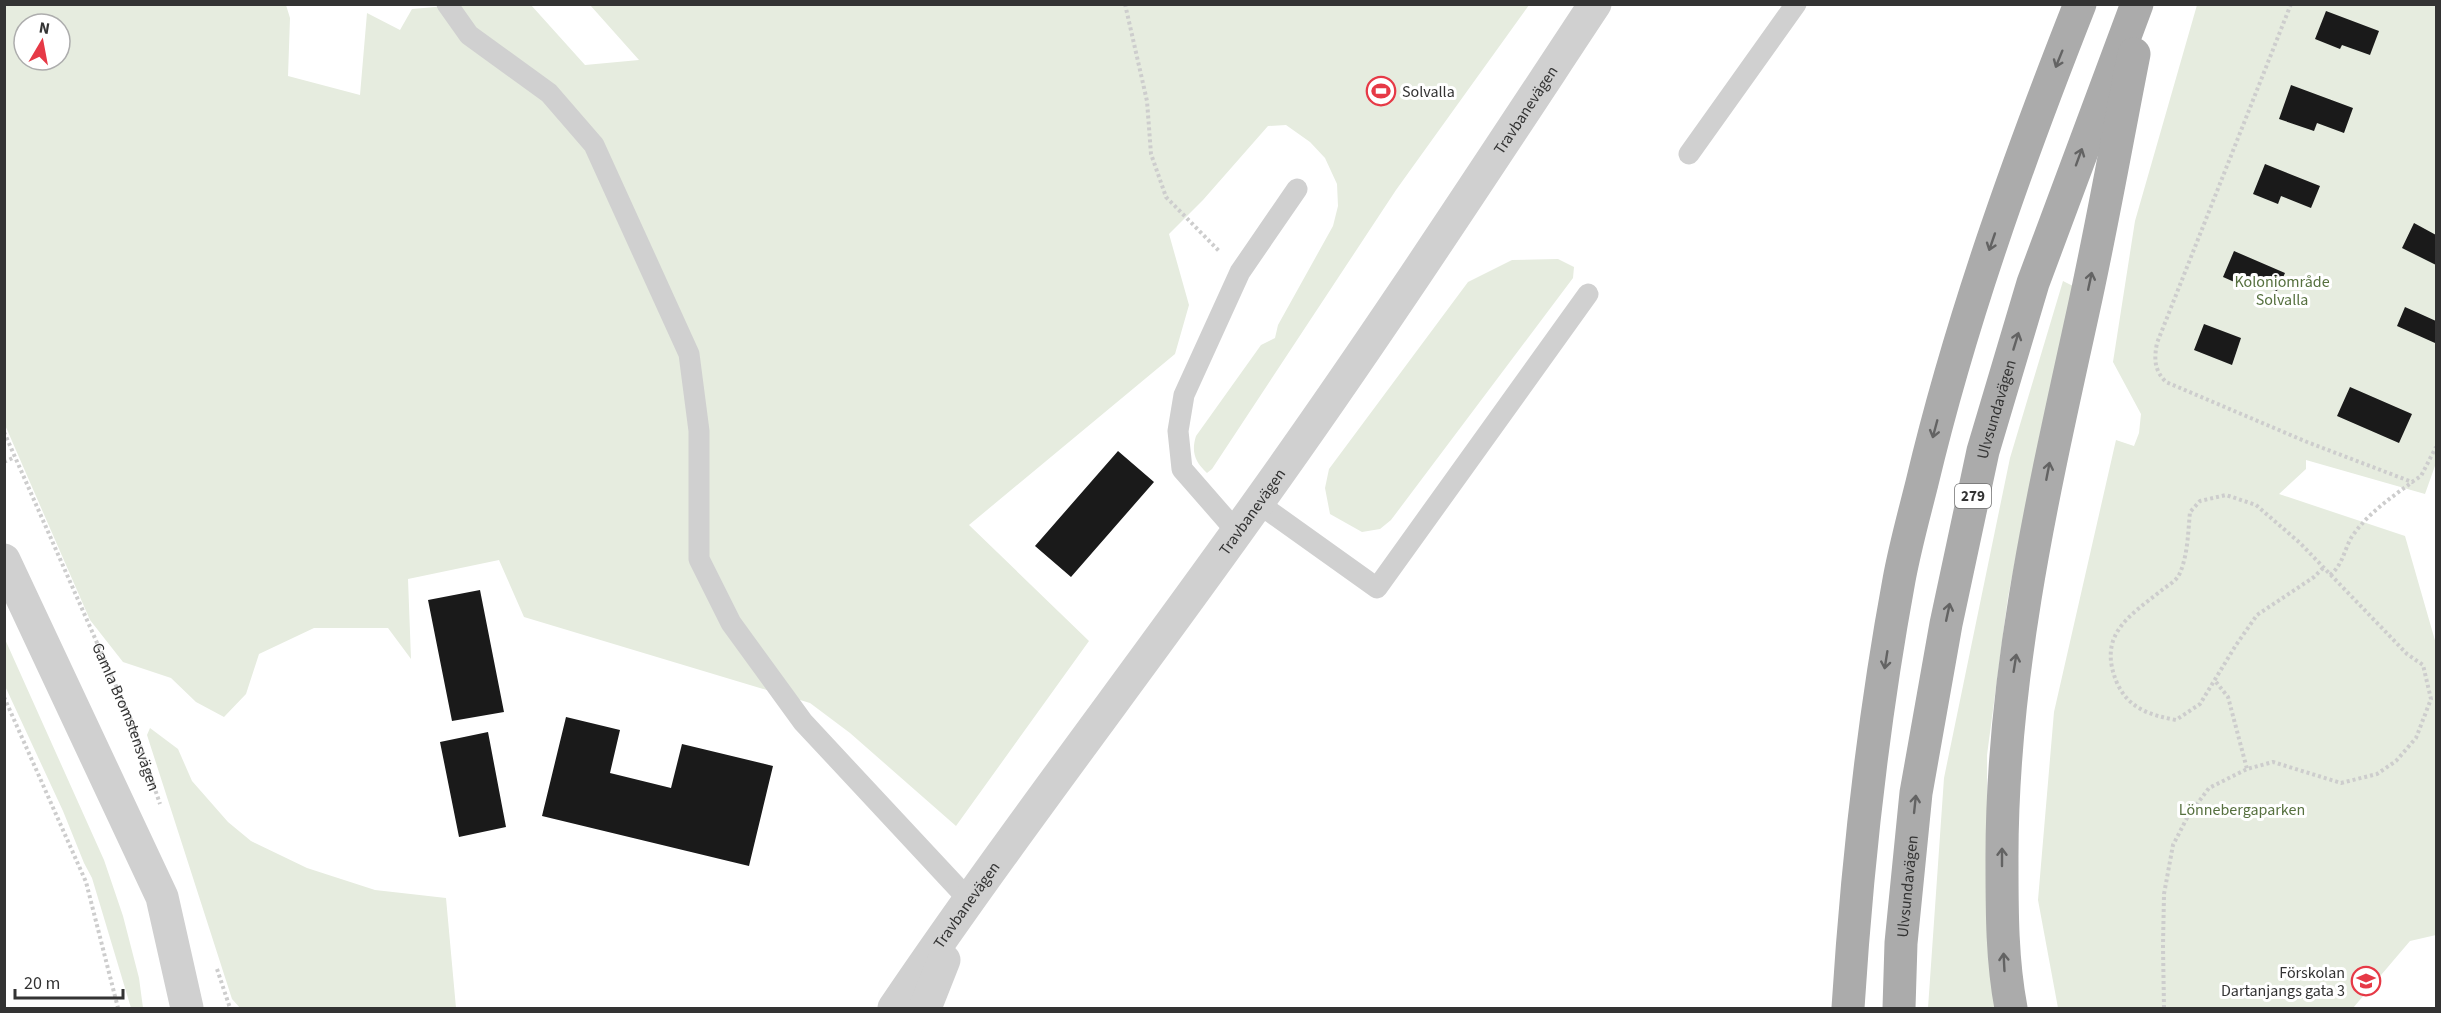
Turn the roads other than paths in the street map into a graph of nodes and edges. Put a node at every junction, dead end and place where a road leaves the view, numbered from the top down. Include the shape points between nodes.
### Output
1 (447, 4) edge
2 (1594, 4) edge
3 (1796, 4) edge
4 (2080, 4) edge
5 (2137, 4) edge
6 (2143, 4) edge
7 (1689, 154) dead end
8 (1297, 189) dead end
9 (1588, 294) dead end
10 (1258, 503) junction
11 (1237, 532) junction
12 (4, 560) edge
13 (1864, 817) junction
14 (968, 899) junction
15 (187, 1008) edge
16 (894, 1008) edge
17 (925, 1008) edge
18 (1835, 1008) edge
19 (1848, 1008) edge
20 (1899, 1008) edge
21 (2011, 1008) edge

1 - 14 lane via 470,35 549,93 594,145 689,354 699,431 699,559 730,623 803,722
2 - 10 street, Travbanevägen
3 - 7 lane
4 -> 13 main road via 2028,137 1977,285 1935,430 1899,578
20 -> 5 main road, Ulvsundavägen / 279 via 1901,943 1916,793 1946,624 1983,451 2033,283
21 -> 6 main road via 2005,978 2002,829 2012,689 2050,460 2092,275
8 - 11 lane via 1240,272 1184,395 1178,431 1182,469
9 - 10 lane via 1377,588
10 - 11 street, Travbanevägen
11 - 14 street, Travbanevägen
12 - 15 street via 162,897
13 - 18 main road
13 - 19 main road
14 - 16 street, Travbanevägen
14 - 17 street

